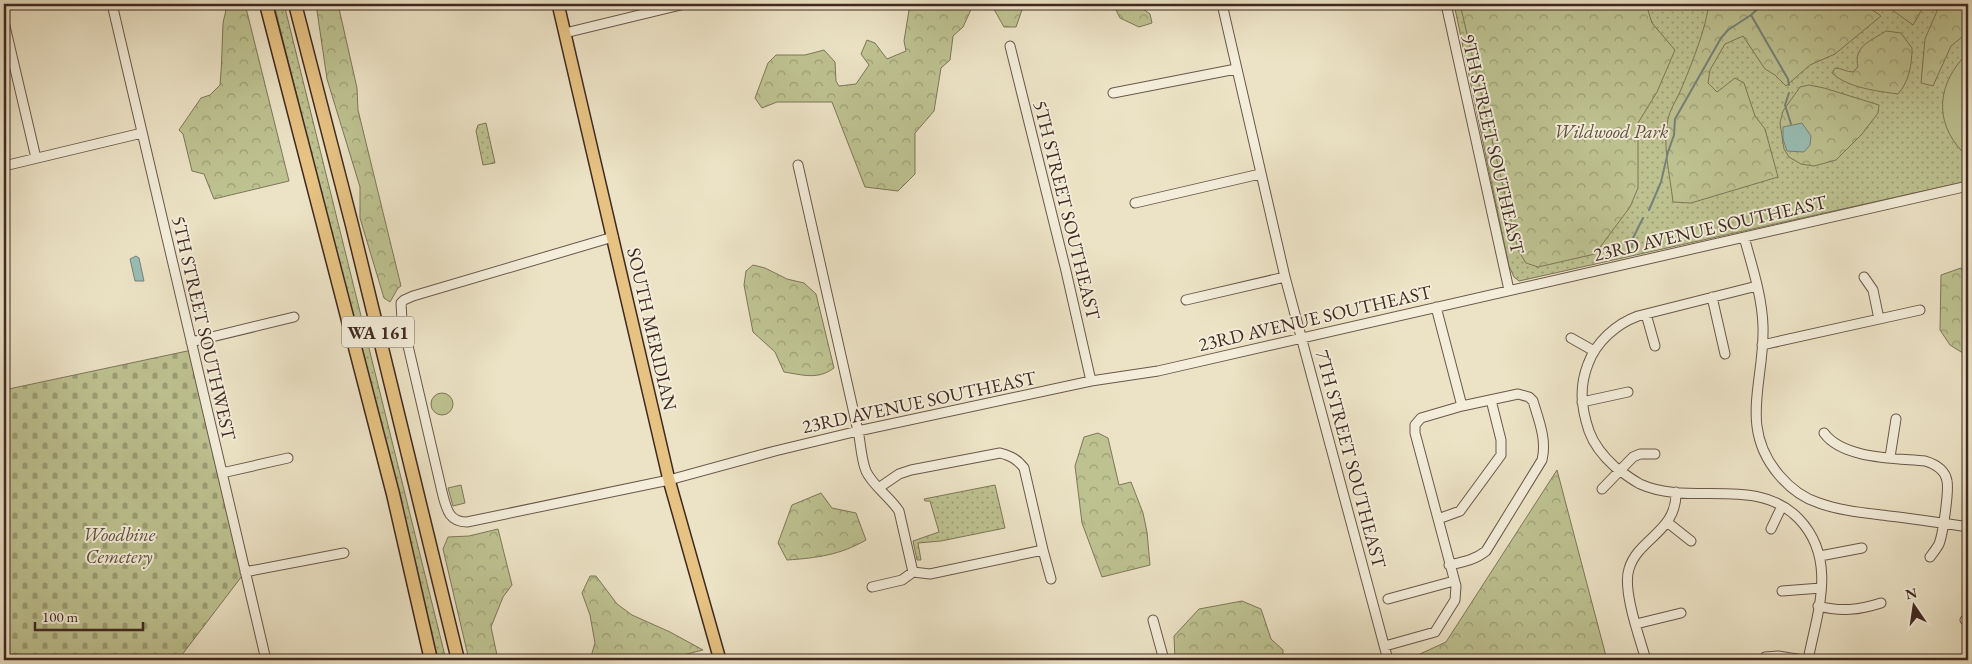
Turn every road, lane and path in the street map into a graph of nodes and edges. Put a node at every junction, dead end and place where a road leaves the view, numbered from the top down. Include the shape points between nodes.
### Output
1 (112, 4) edge
2 (266, 4) edge
3 (295, 4) edge
4 (558, 4) edge
5 (685, 4) edge
6 (1222, 4) edge
7 (1446, 4) edge
8 (4, 22) edge
9 (565, 33) junction
10 (1010, 46) dead end
11 (1236, 69) junction
12 (1113, 93) dead end
13 (142, 133) junction
14 (36, 158) junction
15 (798, 165) dead end
16 (4, 166) edge
17 (1260, 174) junction
18 (1968, 186) edge
19 (1136, 202) dead end
20 (613, 237) junction
21 (1744, 237) junction
22 (1864, 277) dead end
23 (1284, 278) junction
24 (1757, 286) junction
25 (1510, 290) junction
26 (1712, 297) junction
27 (1186, 300) dead end
28 (1436, 307) junction
29 (1920, 310) dead end
30 (1646, 314) junction
31 (294, 317) dead end
32 (1879, 319) junction
33 (1301, 338) junction
34 (1571, 338) dead end
35 (191, 342) junction
36 (1762, 345) junction
37 (1655, 346) dead end
38 (1594, 351) junction
39 (1724, 354) dead end
40 (1091, 381) junction
41 (1628, 392) dead end
42 (1491, 400) junction
43 (1582, 402) junction
44 (1462, 406) junction
45 (1896, 419) dead end
46 (858, 431) junction
47 (1824, 434) dead end
48 (1655, 454) dead end
49 (1890, 457) junction
50 (288, 458) dead end
51 (1620, 470) junction
52 (222, 473) junction
53 (669, 480) junction
54 (880, 487) junction
55 (1602, 488) dead end
56 (1676, 492) junction
57 (1782, 506) junction
58 (1438, 520) junction
59 (1667, 522) junction
60 (1943, 524) junction
61 (1968, 527) edge
62 (1771, 529) dead end
63 (1691, 541) dead end
64 (1862, 548) dead end
65 (1043, 550) junction
66 (344, 553) dead end
67 (1820, 556) junction
68 (1930, 557) dead end
69 (1449, 565) junction
70 (245, 572) junction
71 (913, 572) junction
72 (1051, 579) dead end
73 (1454, 581) junction
74 (872, 587) dead end
75 (1821, 588) junction
76 (1782, 591) dead end
77 (1388, 599) dead end
78 (1881, 604) dead end
79 (1818, 606) junction
80 (1682, 613) dead end
81 (1153, 620) dead end
82 (1636, 624) junction
83 (1385, 646) junction
84 (1765, 657) dead end
85 (266, 660) edge
86 (431, 660) edge
87 (458, 660) edge
88 (720, 660) edge
89 (1164, 660) edge
90 (1388, 660) edge
91 (1646, 660) edge
92 (1803, 660) edge
93 (1808, 660) edge

1 - 13 street, 5TH STREET SOUTHWEST
2 - 86 highway, WA 161 via 390,485
3 - 87 highway, WA 161
4 - 9 main road, SOUTH MERIDIAN
5 - 9 street
6 - 11 street, 7TH STREET SOUTHEAST
7 - 25 street, 9TH STREET SOUTHEAST
8 - 14 street
9 - 20 main road, SOUTH MERIDIAN
10 - 40 street, 5TH STREET SOUTHEAST
11 - 12 street
11 - 17 street, 7TH STREET SOUTHEAST
13 - 14 street
13 - 35 street, 5TH STREET SOUTHWEST
14 - 16 street
15 - 46 street
17 - 19 street
17 - 23 street, 7TH STREET SOUTHEAST
18 - 21 street, 23RD AVENUE SOUTHEAST
20 - 53 main road, SOUTH MERIDIAN
20 - 53 street, 23RD AVENUE SOUTHEAST via 402,301 400,308 443,496 450,516 467,522
21 - 24 street
21 - 25 street, 23RD AVENUE SOUTHEAST
22 - 32 street via 1872,290
23 - 27 street
23 - 33 street, 7TH STREET SOUTHEAST
24 - 26 street
24 - 36 street via 1763,322
25 - 28 street, 23RD AVENUE SOUTHEAST
26 - 30 street
26 - 39 street
28 - 33 street, 23RD AVENUE SOUTHEAST
28 - 44 street
29 - 32 street
30 - 37 street
30 - 38 street via 1615,329
31 - 35 street
32 - 36 street
33 - 40 street, 23RD AVENUE SOUTHEAST via 1158,371
33 - 83 street, 7TH STREET SOUTHEAST
34 - 38 street
35 - 52 street, 5TH STREET SOUTHWEST
36 - 60 street via 1755,407 1757,429 1765,453 1788,485 1809,499 1831,507
38 - 43 street via 1582,381
40 - 46 street, 23RD AVENUE SOUTHEAST
41 - 43 street
42 - 44 street
42 - 58 street via 1501,440 1501,455 1460,511
42 - 69 street via 1518,394 1533,401 1544,440 1542,460 1486,551 1479,557
43 - 51 street via 1594,443
44 - 58 street via 1421,418 1415,425
45 - 49 street
46 - 53 street, 23RD AVENUE SOUTHEAST
46 - 54 street via 866,472
47 - 49 street via 1835,444 1852,451
48 - 51 street via 1636,455
49 - 60 street via 1932,463 1942,470 1947,482
50 - 52 street
51 - 55 street
51 - 56 street via 1642,484
52 - 70 street, 5TH STREET SOUTHWEST
53 - 88 main road, SOUTH MERIDIAN
54 - 65 street via 898,474 911,470 1000,453 1011,456 1024,468
54 - 71 street via 899,510
56 - 57 street via 1748,495
56 - 59 street via 1675,508
57 - 62 street
57 - 67 street via 1806,527
58 - 69 street
59 - 63 street
59 - 82 street via 1636,556 1628,571 1629,597
60 - 61 street
60 - 68 street via 1939,543
64 - 67 street
65 - 71 street via 930,574
65 - 72 street
66 - 70 street
67 - 75 street
69 - 73 street
70 - 85 street, 5TH STREET SOUTHWEST
71 - 74 street via 902,580
73 - 77 street
73 - 83 street via 1454,600 1435,632
75 - 76 street
75 - 79 street
78 - 79 street via 1845,611
79 - 93 street
80 - 82 street
81 - 89 street
82 - 91 street
83 - 90 street, 7TH STREET SOUTHEAST
84 - 92 street

